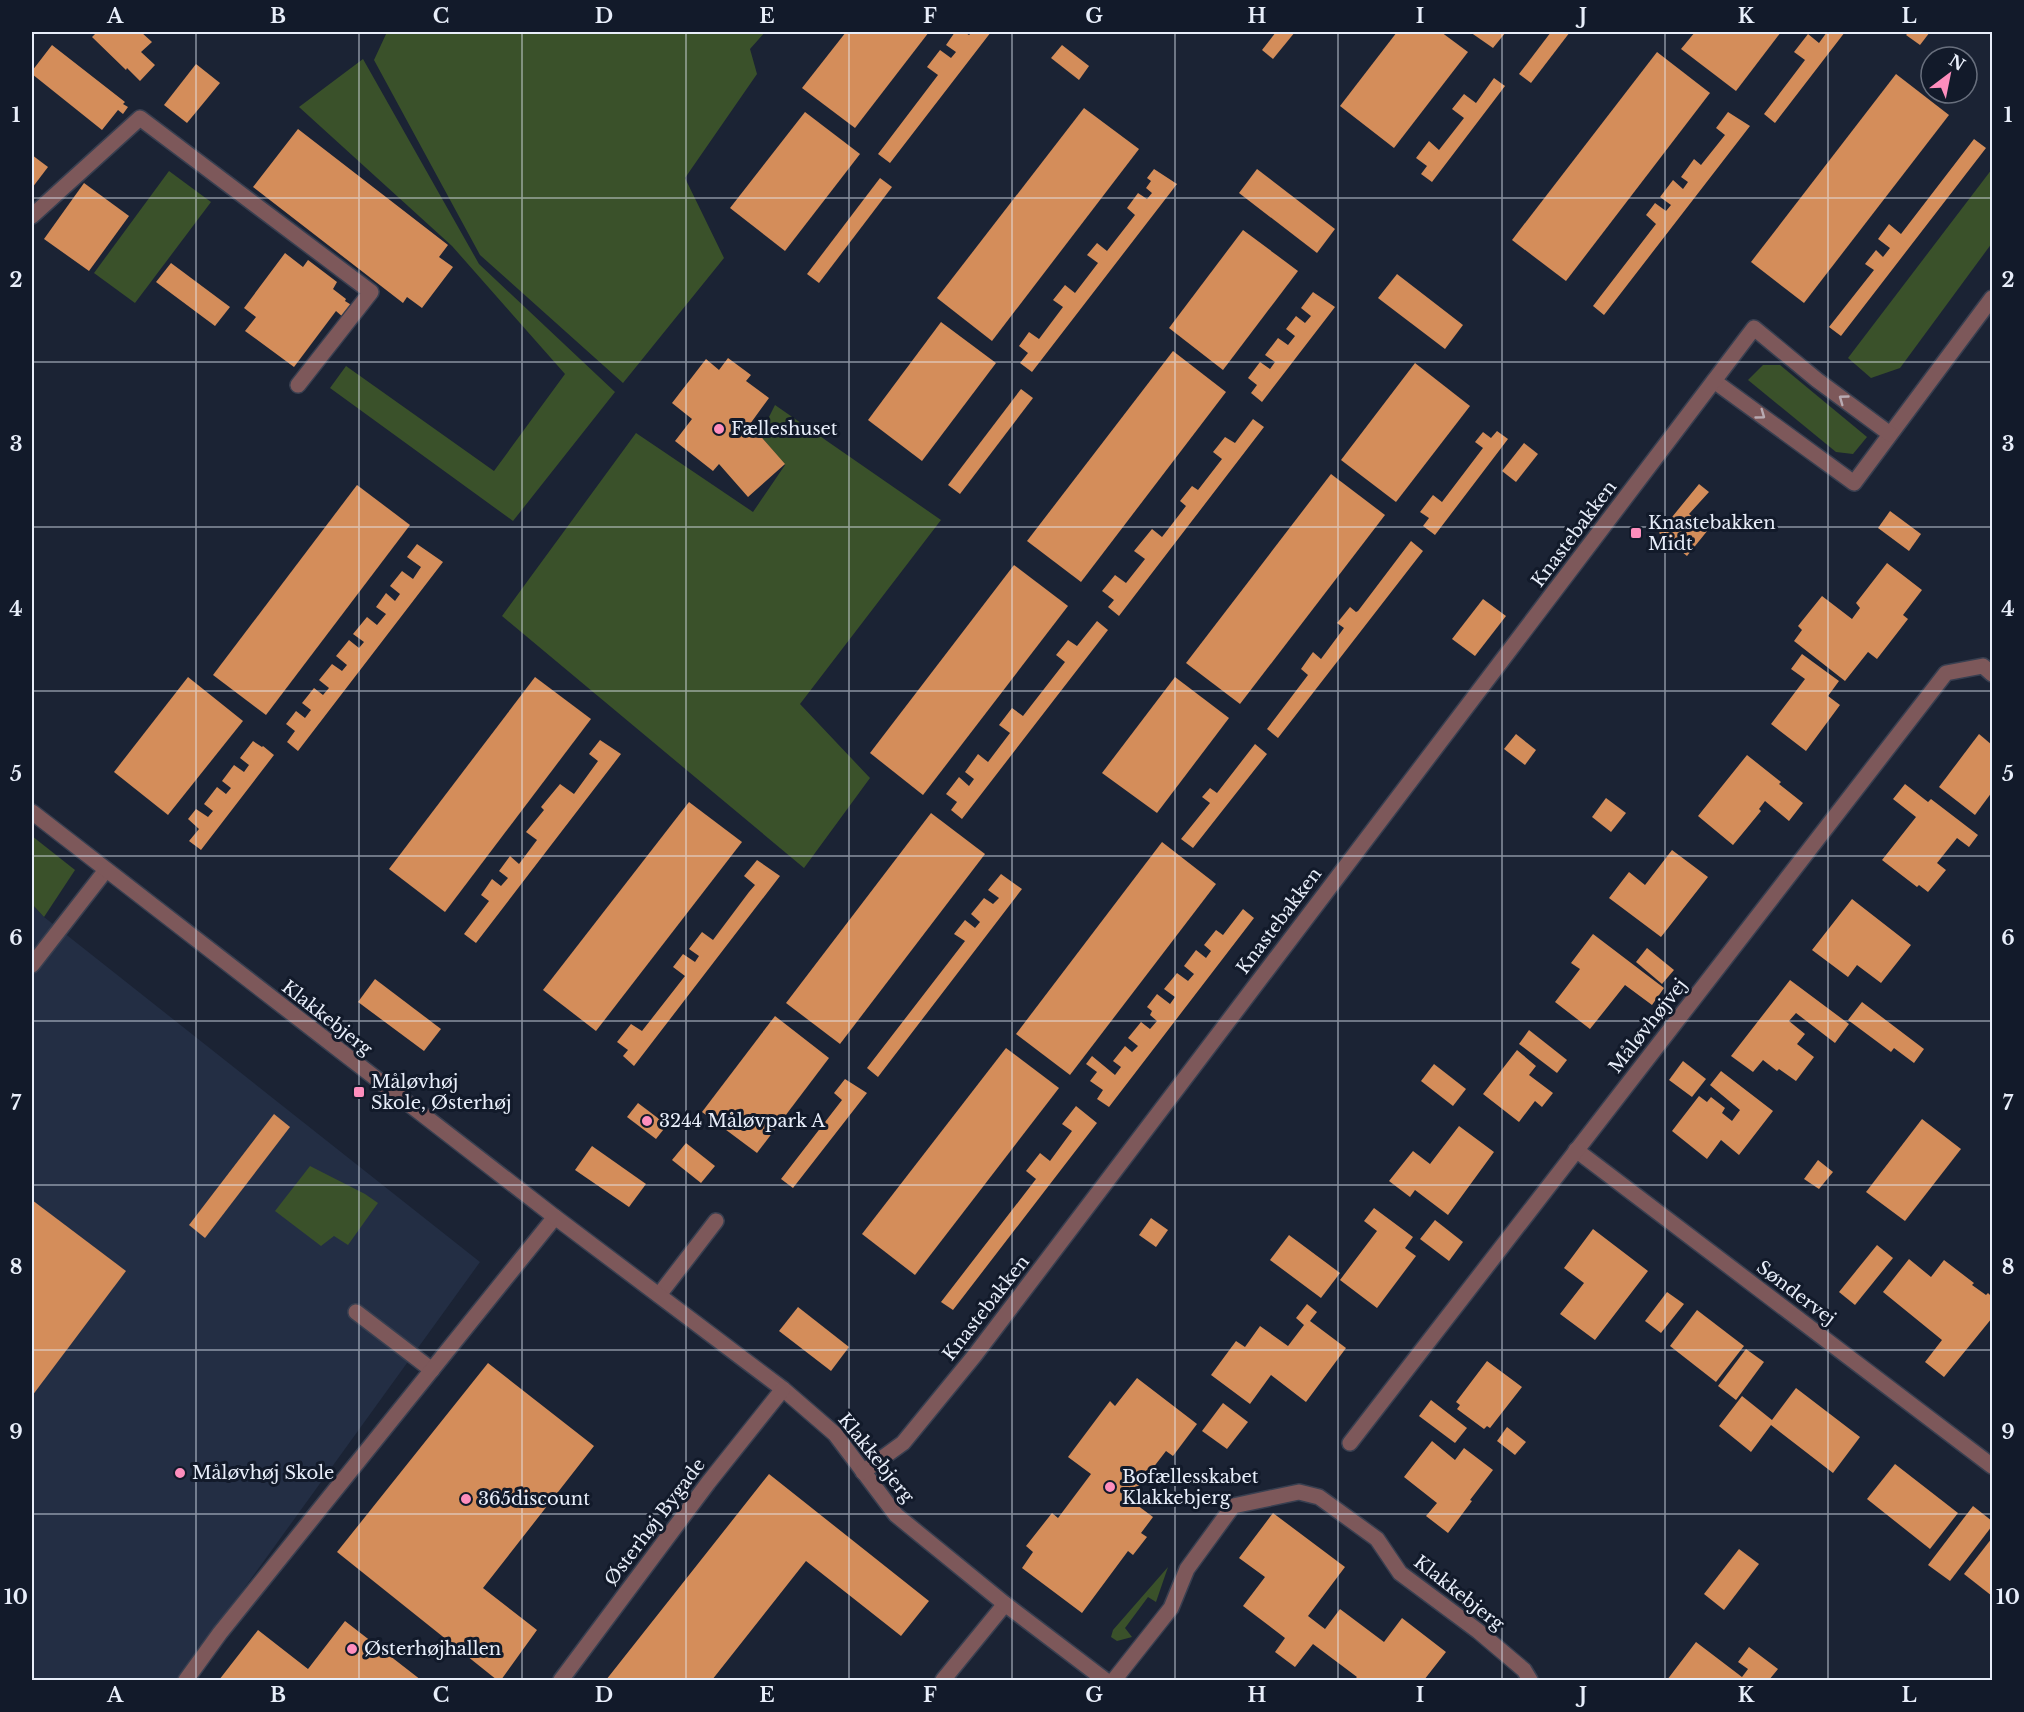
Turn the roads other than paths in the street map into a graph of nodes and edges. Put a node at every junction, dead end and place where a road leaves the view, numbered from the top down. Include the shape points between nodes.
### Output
1 (32, 216) edge
2 (1992, 298) edge
3 (1714, 381) junction
4 (298, 385) dead end
5 (1890, 434) junction
6 (1992, 674) edge
7 (32, 812) edge
8 (106, 870) junction
9 (32, 965) edge
10 (1576, 1150) junction
11 (555, 1217) junction
12 (716, 1221) dead end
13 (659, 1295) junction
14 (356, 1312) dead end
15 (432, 1370) junction
16 (783, 1389) junction
17 (1350, 1443) dead end
18 (1992, 1466) edge
19 (863, 1472) junction
20 (1005, 1604) junction
21 (1099, 1679) edge
22 (186, 1680) edge
23 (561, 1680) edge
24 (943, 1680) edge
25 (1114, 1680) edge
26 (1530, 1680) edge

1 - 4 street via 140,118 371,292
2 - 5 street
3 -> 5 street via 1854,483
5 -> 3 street, Knastebakken via 1754,328
3 - 19 street, Knastebakken via 975,1355 903,1443
6 - 10 street, Måløvhøjvej via 1983,666 1946,673
7 - 8 street, Klakkebjerg
8 - 9 street
8 - 11 street, Klakkebjerg
10 - 17 street, Måløvhøjvej
10 - 18 street, Søndervej
11 - 13 street, Klakkebjerg
11 - 15 street
12 - 13 street
13 - 16 street, Klakkebjerg
14 - 15 street
15 - 22 street
16 - 19 street, Klakkebjerg via 835,1434
16 - 23 street, Østerhøj Bygade
19 - 20 street, Klakkebjerg via 896,1515
20 - 21 street, Klakkebjerg
20 - 24 street
25 - 26 street, Klakkebjerg via 1172,1608 1187,1569 1233,1506 1299,1492 1319,1497 1377,1539 1400,1573 1478,1631 1524,1670

